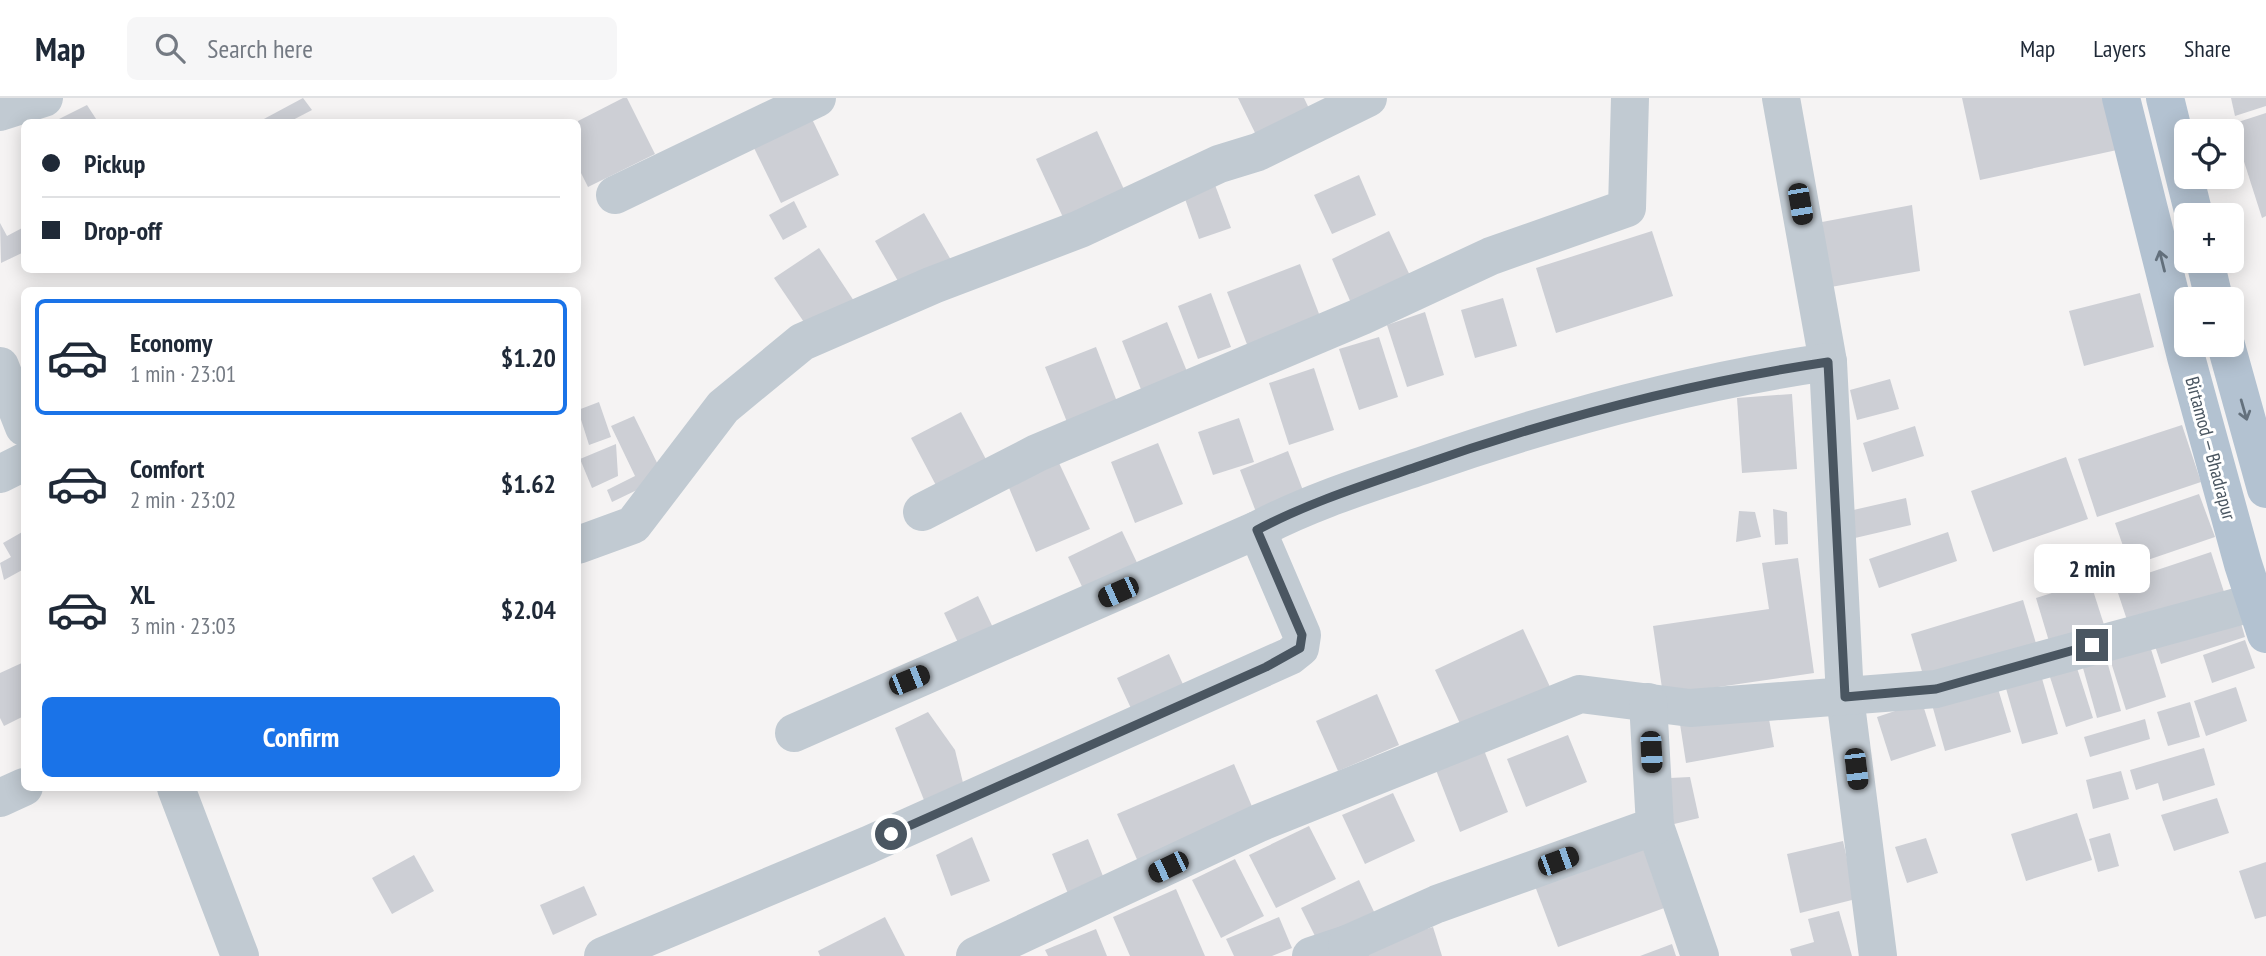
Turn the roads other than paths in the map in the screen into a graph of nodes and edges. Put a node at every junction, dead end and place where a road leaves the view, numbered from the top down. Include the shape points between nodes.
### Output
1 (44, 98) edge
2 (817, 98) edge
3 (1368, 98) edge
4 (1630, 98) edge
5 (1781, 98) edge
6 (2121, 98) edge
7 (2165, 98) edge
8 (0, 112) edge
9 (615, 195) dead end
10 (2191, 203) edge
11 (2229, 357) edge
12 (1828, 362) junction
13 (0, 366) edge
14 (21, 419) edge
15 (21, 464) edge
16 (0, 474) edge
17 (2266, 489) edge
18 (922, 512) dead end
19 (1257, 530) junction
20 (581, 544) edge
21 (2255, 561) edge
22 (2263, 612) edge
23 (1845, 697) junction
24 (1648, 702) junction
25 (794, 733) dead end
26 (21, 788) edge
27 (177, 791) edge
28 (0, 798) edge
29 (1655, 826) junction
30 (1349, 950) edge
31 (240, 956) edge
32 (603, 956) edge
33 (975, 956) edge
34 (1311, 956) edge
35 (1700, 956) edge
36 (1878, 956) edge

1 - 8 street
2 - 9 street
3 - 20 street via 1258,152 1219,164 1080,229 802,342 723,407 633,525
4 - 18 street via 1627,208 1492,256 1037,453
5 - 12 street
21 -> 6 main road, Birtamod — Bhadrapur via 2186,357
7 - 10 main road
11 -> 17 main road
12 - 19 street via 1754,373 1522,430 1300,508
12 - 23 street
13 - 14 street
15 - 16 street
19 - 25 street
19 - 32 street via 1302,635 1300,648 1290,656 868,845
21 - 22 main road, Birtamod — Bhadrapur
22 - 23 street via 1936,689
23 - 24 street via 1690,708
23 - 36 street
24 - 29 street
24 - 33 street via 1580,694 1259,823
26 - 28 street
27 - 31 street
29 - 30 street via 1437,904
29 - 35 street
30 - 34 street

